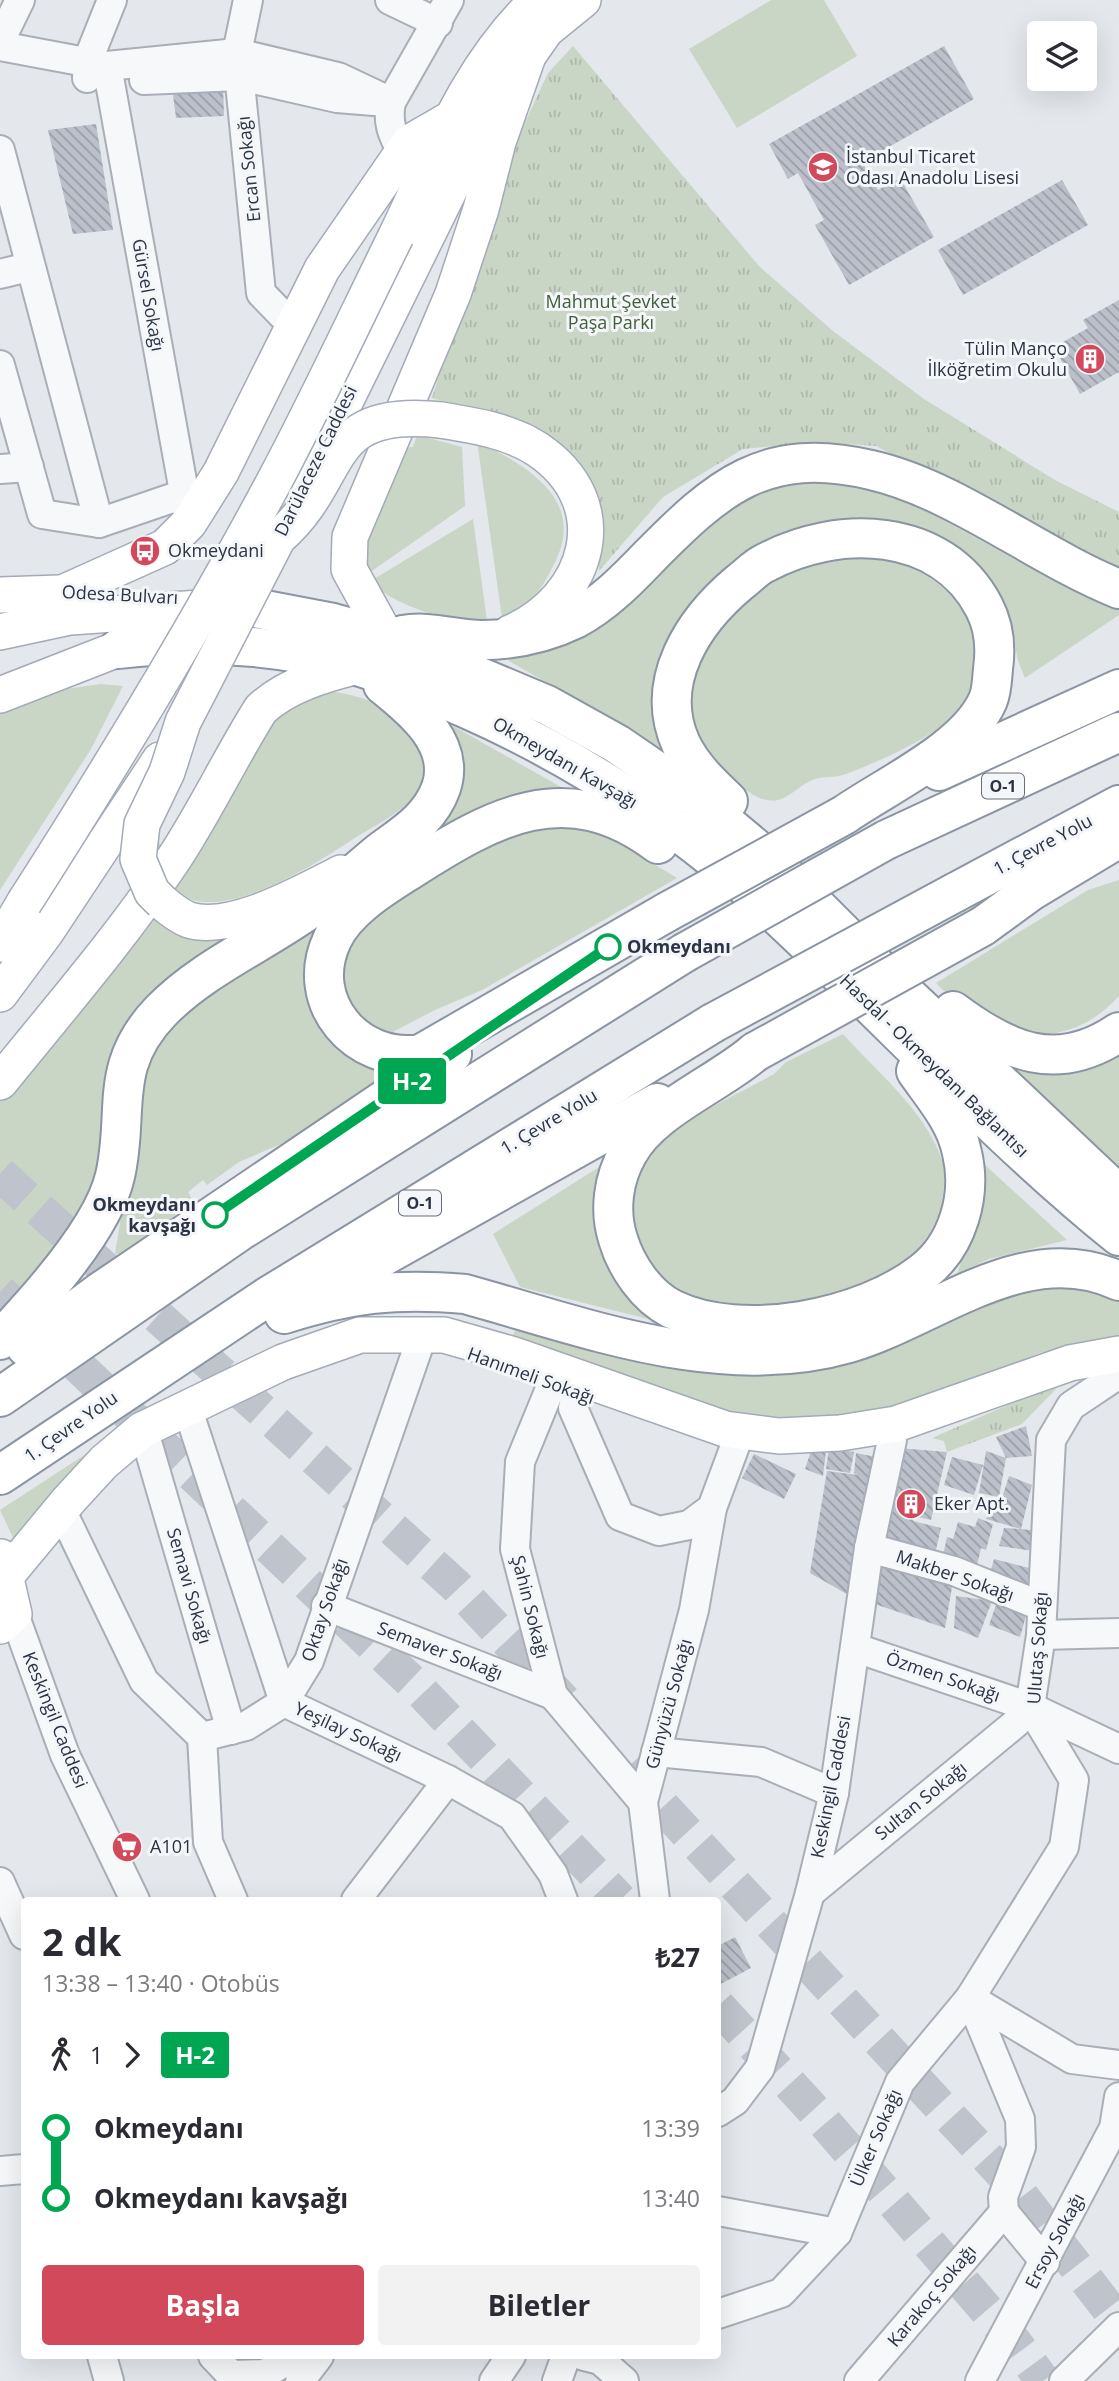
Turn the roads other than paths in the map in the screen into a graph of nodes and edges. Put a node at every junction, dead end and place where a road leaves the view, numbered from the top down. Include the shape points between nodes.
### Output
1 (20, 0) edge
2 (112, 0) edge
3 (248, 0) edge
4 (390, 0) edge
5 (583, 0) edge
6 (536, 1) edge
7 (444, 12) edge
8 (0, 41) edge
9 (0, 46) edge
10 (528, 56) junction
11 (238, 64) junction
12 (0, 66) edge
13 (98, 71) junction
14 (391, 102) junction
15 (454, 117) junction
16 (0, 149) edge
17 (402, 152) junction
18 (29, 267) junction
19 (0, 274) edge
20 (293, 326) junction
21 (0, 365) edge
22 (29, 467) junction
23 (0, 469) edge
24 (187, 509) junction
25 (99, 523) junction
26 (278, 538) junction
27 (1119, 589) edge
28 (67, 591) junction
29 (0, 595) edge
30 (239, 605) junction
31 (0, 632) edge
32 (387, 638) junction
33 (499, 638) junction
34 (118, 649) junction
35 (358, 666) junction
36 (0, 673) edge
37 (1119, 689) edge
38 (0, 695) edge
39 (183, 722) junction
40 (1119, 732) edge
41 (1119, 805) edge
42 (844, 815) junction
43 (1119, 838) edge
44 (378, 854) junction
45 (1119, 867) edge
46 (763, 878) junction
47 (12, 915) edge
48 (983, 926) junction
49 (0, 944) edge
50 (589, 959) junction
51 (874, 964) junction
52 (0, 994) edge
53 (1119, 1032) edge
54 (900, 1034) junction
55 (755, 1052) junction
56 (0, 1082) edge
57 (952, 1082) junction
58 (1119, 1195) edge
59 (1119, 1236) edge
60 (1119, 1259) edge
61 (1119, 1281) edge
62 (284, 1314) junction
63 (0, 1339) edge
64 (420, 1340) junction
65 (1119, 1354) edge
66 (1119, 1365) edge
67 (0, 1366) edge
68 (1119, 1374) edge
69 (570, 1385) junction
70 (129, 1387) junction
71 (0, 1397) edge
72 (188, 1413) junction
73 (894, 1432) junction
74 (145, 1436) junction
75 (737, 1439) junction
76 (0, 1475) edge
77 (712, 1508) junction
78 (64, 1517) junction
79 (869, 1548) junction
80 (4, 1588) edge
81 (326, 1606) junction
82 (1041, 1606) junction
83 (1119, 1633) edge
84 (1041, 1635) junction
85 (856, 1647) junction
86 (553, 1695) junction
87 (284, 1702) junction
88 (1030, 1707) junction
89 (231, 1730) junction
90 (202, 1737) junction
91 (1119, 1749) edge
92 (656, 1752) junction
93 (448, 1780) junction
94 (834, 1793) junction
95 (643, 1802) junction
96 (0, 1882) edge
97 (810, 1893) junction
98 (134, 1897) edge
99 (232, 1897) edge
100 (358, 1897) edge
101 (562, 1897) edge
102 (655, 1897) edge
103 (21, 1928) edge
104 (970, 1998) junction
105 (1119, 2046) edge
106 (1119, 2067) edge
107 (1119, 2097) edge
108 (721, 2110) edge
109 (21, 2169) edge
110 (0, 2171) edge
111 (721, 2212) edge
112 (1004, 2212) junction
113 (837, 2233) junction
114 (1045, 2262) junction
115 (721, 2313) edge
116 (1119, 2327) edge
117 (103, 2359) edge
118 (216, 2359) edge
119 (289, 2359) edge
120 (317, 2359) edge
121 (509, 2359) edge
122 (565, 2359) edge
123 (601, 2359) edge
124 (109, 2381) edge
125 (300, 2381) edge
126 (494, 2381) edge
127 (557, 2381) edge
128 (624, 2381) edge
129 (859, 2381) edge
130 (980, 2381) edge
131 (1064, 2381) edge

1 - 8 street
2 - 13 street
3 - 11 street, Ercan Sokağı
4 - 7 street
5 - 10 main road, Darülaceze Caddesi via 545,30
6 - 15 main road, Darülaceze Caddesi via 477,71
7 - 14 street
9 - 13 street
10 - 26 main road, Darülaceze Caddesi via 488,114
10 - 32 main road via 453,294 350,537 349,569
11 - 13 street
11 - 14 street via 337,98
11 - 20 street, Ercan Sokağı via 261,293
12 - 13 street
13 - 24 street, Gürsel Sokağı
14 - 17 street via 390,126
15 - 17 main road via 409,142
15 - 47 main road, Darülaceze Caddesi, bridge via 276,477 212,593 123,749
16 - 18 street
17 - 20 main road via 322,269
18 - 19 street
18 - 25 street
20 - 24 main road via 221,472
21 - 22 street
22 - 23 street
22 - 25 street via 42,514
24 - 25 street
24 - 28 main road via 165,547
26 - 33 main road, bridge via 297,522 340,450 365,428 383,420 414,417 481,427 537,448 568,479 584,511 586,542 569,588 543,616
26 - 39 main road, Darülaceze Caddesi, bridge
27 - 33 highway via 904,480 871,470 802,462 737,481 714,495 592,609 534,634
28 - 29 main road, Odesa Bulvarı
28 - 30 main road, Odesa Bulvarı
30 - 31 main road via 70,617
30 - 32 highway
32 - 33 highway via 421,632
32 - 46 highway, Okmeydanı Kavşağı via 579,720 693,796
34 - 35 highway via 211,643 275,649
34 - 36 main road
34 - 38 main road
35 - 44 highway via 421,719 443,755 443,780 429,812
35 - 46 highway, Okmeydanı Kavşağı via 502,725
35 - 56 main road via 291,688 261,709 142,904
37 - 42 highway
39 - 44 main road, bridge via 138,844 143,875 162,902 190,920 234,919
39 - 52 main road, Darülaceze Caddesi, bridge via 46,932
40 - 71 highway, O-1, bridge via 886,841 684,953 251,1223
41 - 70 highway, 1. Çevre Yolu / O-1, bridge via 713,1023
42 - 46 highway via 947,747 979,715 990,690 993,633 975,589 946,562 903,542 838,539 763,563 719,600 686,644 677,665 672,699 681,743 702,776 745,818
42 - 50 highway, bridge
43 - 48 highway
44 - 63 highway via 314,906 178,996 150,1025 125,1074 116,1175 108,1198 53,1280
45 - 48 highway via 1087,876
46 - 50 highway via 708,878 642,832 589,811 523,812 474,830 447,846 396,878 344,920 324,963 324,983 341,1026 361,1044 406,1057 437,1048
46 - 51 highway, Hasdal - Okmeydanı Bağlantısı
46 - 54 highway, Hasdal - Okmeydanı Bağlantısı
47 - 49 main road, Darülaceze Caddesi
48 - 55 highway, bridge
50 - 67 highway via 100,1292
51 - 53 highway via 923,990 1002,1044 1030,1053 1080,1053
51 - 58 highway, Hasdal - Okmeydanı Bağlantısı
54 - 55 highway via 910,1063 954,1125 962,1153 963,1203 942,1251 923,1272 861,1306 789,1322 711,1322 669,1307 643,1285 623,1255 612,1204 627,1153 644,1131
54 - 57 highway, Hasdal - Okmeydanı Bağlantısı
55 - 62 highway
57 - 59 highway, Hasdal - Okmeydanı Bağlantısı
57 - 60 highway via 969,1115 989,1139 1061,1212
61 - 62 highway via 1067,1269 1031,1272 994,1281 849,1343 790,1355 681,1350 466,1294 431,1291 364,1294
62 - 70 highway via 200,1359
64 - 69 main road, Hanımeli Sokağı
64 - 72 main road, Hanımeli Sokağı via 363,1346
64 - 81 street, Oktay Sokağı
65 - 73 main road, Hanımeli Sokağı via 1070,1363
66 - 73 main road, Hanımeli Sokağı via 1097,1366 1048,1382 936,1428
68 - 82 street, Ulutaş Sokağı via 1072,1406 1051,1440
69 - 75 main road, Hanımeli Sokağı
69 - 77 street via 573,1408 620,1516 659,1531 689,1525
69 - 86 street, Şahin Sokağı via 520,1462 515,1549
70 - 76 highway, 1. Çevre Yolu / O-1
72 - 74 main road, Hanımeli Sokağı
72 - 87 street, Yeşilay Sokağı
73 - 75 main road, Hanımeli Sokağı via 809,1448
73 - 79 street, Keskingil Caddesi
74 - 78 main road, Hanımeli Sokağı
74 - 89 street, Semavi Sokağı
75 - 77 street, Günyüzü Sokağı
77 - 92 street, Günyüzü Sokağı via 694,1610
78 - 80 main road, Hanımeli Sokağı
78 - 90 street via 144,1681
79 - 82 street, Makber Sokağı via 954,1571
79 - 85 street, Keskingil Caddesi
80 - 98 street, Keskingil Caddesi via 65,1755
81 - 86 street, Semaver Sokağı
81 - 87 street, Oktay Sokağı via 309,1661
82 - 84 street, Ulutaş Sokağı
83 - 84 street
84 - 88 street, Ulutaş Sokağı
85 - 88 street, Özmen Sokağı
85 - 94 street, Keskingil Caddesi
86 - 95 street, Şahin Sokağı
87 - 89 street, Oktay Sokağı
87 - 93 street, Yeşilay Sokağı
88 - 91 street, Özmen Sokağı
88 - 97 street, Sultan Sokağı via 1017,1723
88 - 104 street, Ulutaş Sokağı via 1074,1780 1064,1847
89 - 90 street, Oktay Sokağı
90 - 99 street via 208,1842
92 - 94 street via 761,1762
92 - 95 street, Günyüzü Sokağı
93 - 100 street
93 - 101 street, Yeşilay Sokağı via 512,1816 553,1874
94 - 97 street, Keskingil Caddesi
95 - 102 street, Günyüzü Sokağı
96 - 103 street
97 - 108 street, Keskingil Caddesi via 760,2068 735,2101
104 - 106 street via 1072,2059
104 - 112 street via 1020,2119 1021,2147 1003,2197
104 - 113 street, Ülker Sokağı via 900,2082
105 - 106 street
107 - 114 street, Ersoy Sokağı via 1114,2128
109 - 110 street
111 - 113 street
112 - 114 street
112 - 129 street, Karakoç Sokağı
113 - 115 street, Ülker Sokağı via 781,2293
114 - 130 street, Ersoy Sokağı
116 - 131 street
117 - 124 street
118 - 119 street via 231,2375 265,2374
120 - 125 street
121 - 126 street
122 - 127 street
123 - 128 street

